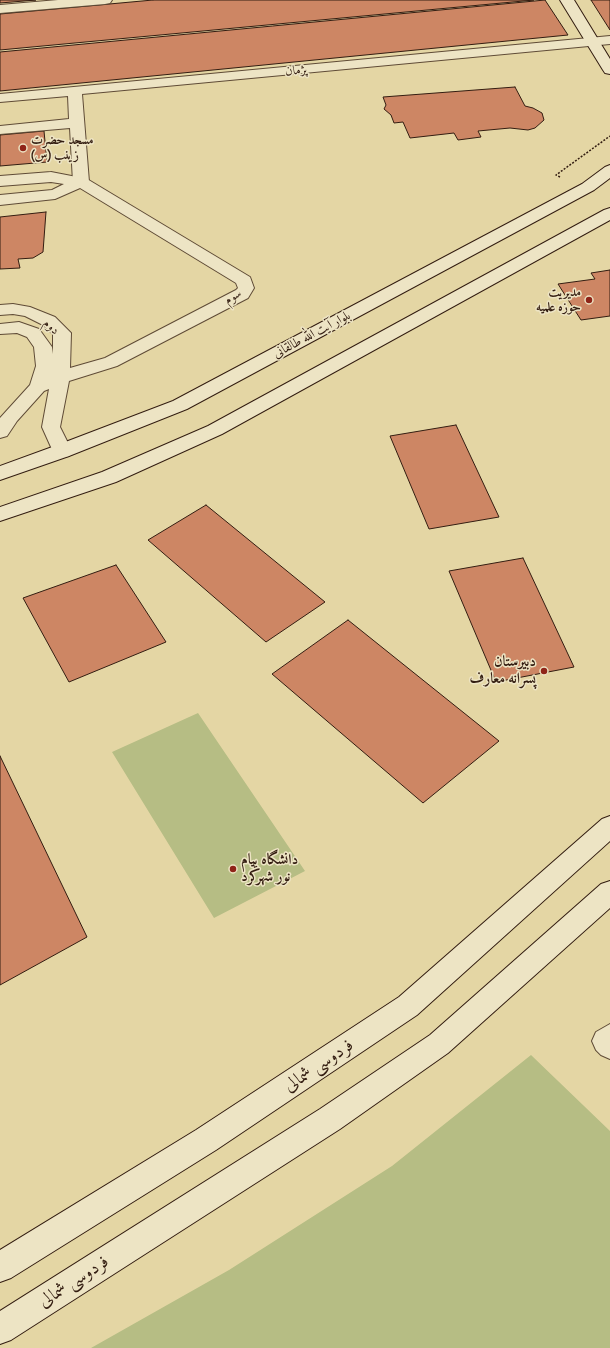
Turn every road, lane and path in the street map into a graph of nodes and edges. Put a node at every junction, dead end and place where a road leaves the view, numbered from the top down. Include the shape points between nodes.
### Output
1 (105, 0) edge
2 (567, 0) edge
3 (0, 9) edge
4 (610, 40) edge
5 (592, 42) junction
6 (610, 70) edge
7 (75, 92) junction
8 (0, 98) edge
9 (76, 123) junction
10 (0, 130) edge
11 (610, 170) edge
12 (610, 176) edge
13 (610, 179) edge
14 (0, 181) edge
15 (81, 182) junction
16 (0, 200) edge
17 (610, 212) edge
18 (0, 310) edge
19 (30, 312) junction
20 (19, 327) junction
21 (0, 329) edge
22 (61, 377) junction
23 (38, 387) junction
24 (0, 432) edge
25 (62, 451) junction
26 (0, 473) edge
27 (0, 514) edge
28 (610, 826) edge
29 (610, 892) edge
30 (610, 1037) edge
31 (610, 1046) edge
32 (0, 1267) edge
33 (0, 1329) edge

1 - 3 main road
2 - 5 main road
4 - 5 main road, پژمان
5 - 6 main road
5 - 7 main road, پژمان
7 - 8 main road, پژمان
7 - 9 main road
9 - 10 main road
9 - 15 main road
11 - 25 main road, بلوار آیت الله طالقانی via 588,187 180,405
12 - 13 main road
14 - 15 main road, سوم via 51,177
15 - 16 main road via 55,194
15 - 22 main road, سوم via 244,281 246,288 242,294 111,362
17 - 27 main road via 215,430 109,476
18 - 19 main road, دوم
19 - 20 main road via 31,321
19 - 22 main road, دوم via 49,321 62,333
20 - 21 main road, دوم
20 - 23 main road, دوم via 33,333 43,347 45,366
22 - 23 main road, سوم
22 - 25 main road via 51,427
23 - 24 main road
25 - 26 main road, بلوار آیت الله طالقانی
28 - 32 main road, فردوسی شمالی via 408,1006 206,1140
29 - 33 main road, فردوسی شمالی via 439,1044 330,1118
30 - 31 main road via 605,1041

